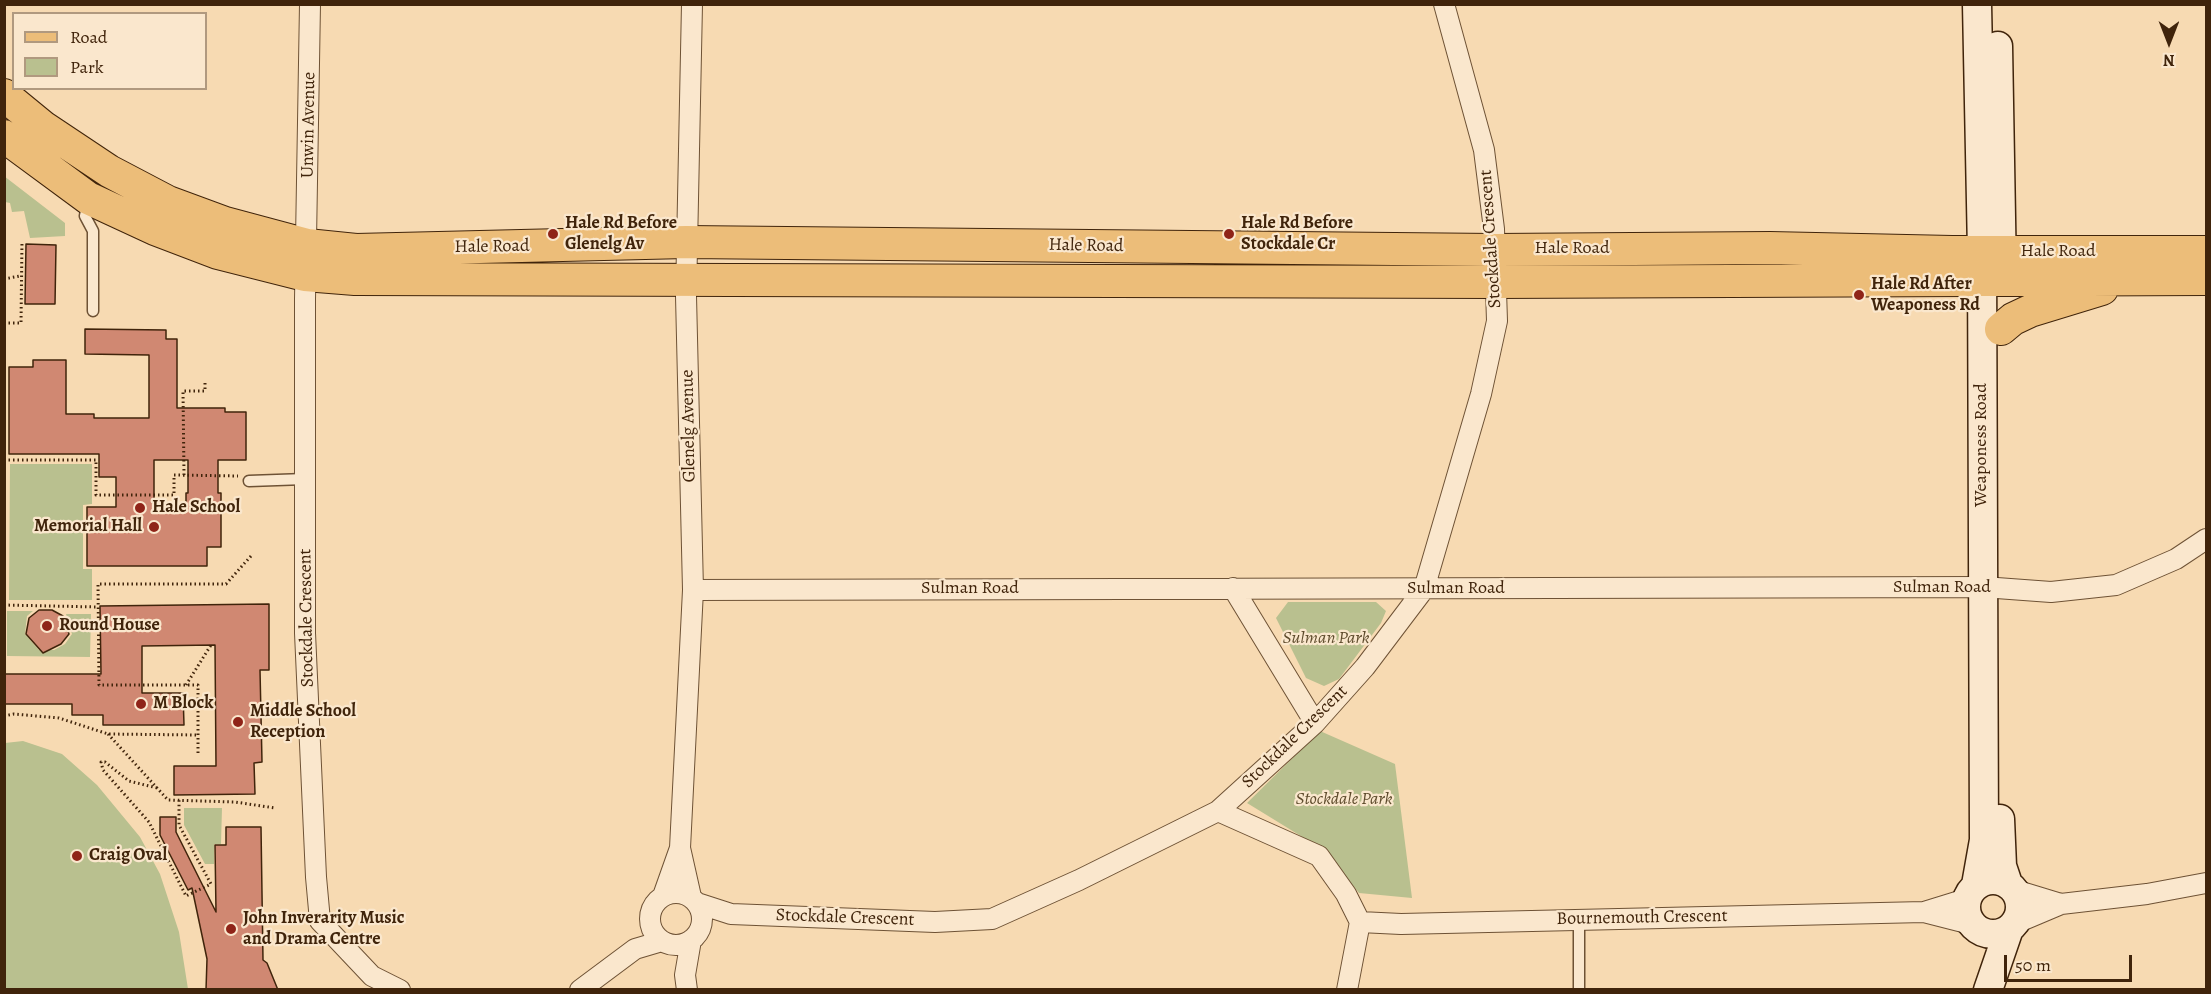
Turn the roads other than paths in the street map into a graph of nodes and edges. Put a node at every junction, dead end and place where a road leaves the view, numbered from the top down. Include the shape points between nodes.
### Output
1 (310, 4) edge
2 (692, 4) edge
3 (1444, 4) edge
4 (1977, 4) edge
5 (1997, 4) edge
6 (4, 95) edge
7 (4, 136) edge
8 (99, 185) junction
9 (686, 242) junction
10 (1495, 250) junction
11 (2206, 252) edge
12 (306, 260) junction
13 (1992, 266) junction
14 (2206, 279) edge
15 (686, 280) junction
16 (1496, 282) junction
17 (93, 312) dead end
18 (2001, 329) junction
19 (305, 479) junction
20 (249, 481) dead end
21 (2206, 538) edge
22 (1233, 588) junction
23 (1991, 588) junction
24 (1424, 589) junction
25 (693, 590) junction
26 (1315, 723) junction
27 (1218, 811) junction
28 (680, 848) junction
29 (2206, 883) edge
30 (2012, 887) junction
31 (663, 896) junction
32 (694, 900) junction
33 (2061, 904) junction
34 (1972, 909) junction
35 (731, 914) junction
36 (649, 920) junction
37 (1579, 920) junction
38 (1360, 922) junction
39 (2012, 926) junction
40 (696, 932) junction
41 (664, 942) junction
42 (635, 949) junction
43 (686, 982) edge
44 (400, 990) edge
45 (580, 990) edge
46 (1347, 990) edge
47 (1580, 990) edge
48 (1974, 990) edge
49 (1988, 990) edge

1 - 12 street, Unwin Avenue
2 - 9 street, Glenelg Avenue
3 - 10 street, Stockdale Crescent via 1484,150
4 - 13 main road, Weaponess Road
5 - 13 main road, Weaponess Road
6 - 8 main road, Hale Road via 43,127
7 - 8 main road, Hale Road
8 - 12 main road, Hale Road via 168,202
8 - 17 lane via 85,216 93,231
9 - 10 main road, Hale Road
9 - 12 main road, Hale Road via 356,250
9 - 15 street, Glenelg Avenue
10 - 13 main road, Hale Road via 1770,248
10 - 16 street, Stockdale Crescent
11 - 13 main road, Hale Road
12 - 15 main road, Hale Road via 355,279
12 - 19 street, Stockdale Crescent
13 - 14 main road, Hale Road
13 - 16 main road, Hale Road
13 - 18 main road, Weaponess Road
13 - 23 main road, Weaponess Road
14 - 18 main road via 2120,283 2030,311
15 - 16 main road, Hale Road
15 - 25 street, Glenelg Avenue
16 - 24 street, Stockdale Crescent via 1497,321 1481,394
18 - 23 main road, Weaponess Road
19 - 20 lane
19 - 44 street, Stockdale Crescent via 305,633 320,921 372,975
21 - 23 street, Sulman Road via 2176,559 2116,585 2051,592
22 - 24 street, Sulman Road
22 - 25 street, Sulman Road
22 - 26 street
23 - 24 street, Sulman Road
23 - 30 main road, Weaponess Road via 2002,866
23 - 34 main road, Weaponess Road via 1984,840
24 - 26 street, Stockdale Crescent via 1365,667
25 - 28 street, Glenelg Avenue
26 - 27 street, Stockdale Crescent
27 - 35 street, Stockdale Crescent via 992,919 935,922
27 - 38 street via 1319,856
28 - 31 street, Glenelg Avenue
28 - 32 street, Glenelg Avenue
29 - 33 street
30 - 33 street
30 - 34 main road via 1992,879
30 - 39 main road via 2020,906
31 - 32 street via 679,892
31 - 36 street, Glenelg Avenue via 652,908
32 - 35 street, Stockdale Crescent
32 - 40 street, Glenelg Avenue via 702,914
33 - 39 street
34 - 37 street, Bournemouth Crescent
34 - 39 main road via 1993,935
34 - 48 main road, Weaponess Road via 1979,964
35 - 40 street, Stockdale Crescent
36 - 41 street, Glenelg Avenue via 655,935
36 - 42 street
37 - 38 street, Bournemouth Crescent
37 - 47 lane
38 - 46 street
39 - 49 main road
40 - 41 street via 682,944
40 - 43 street, Glenelg Avenue
41 - 42 street
41 - 43 street, Glenelg Avenue
42 - 45 street

